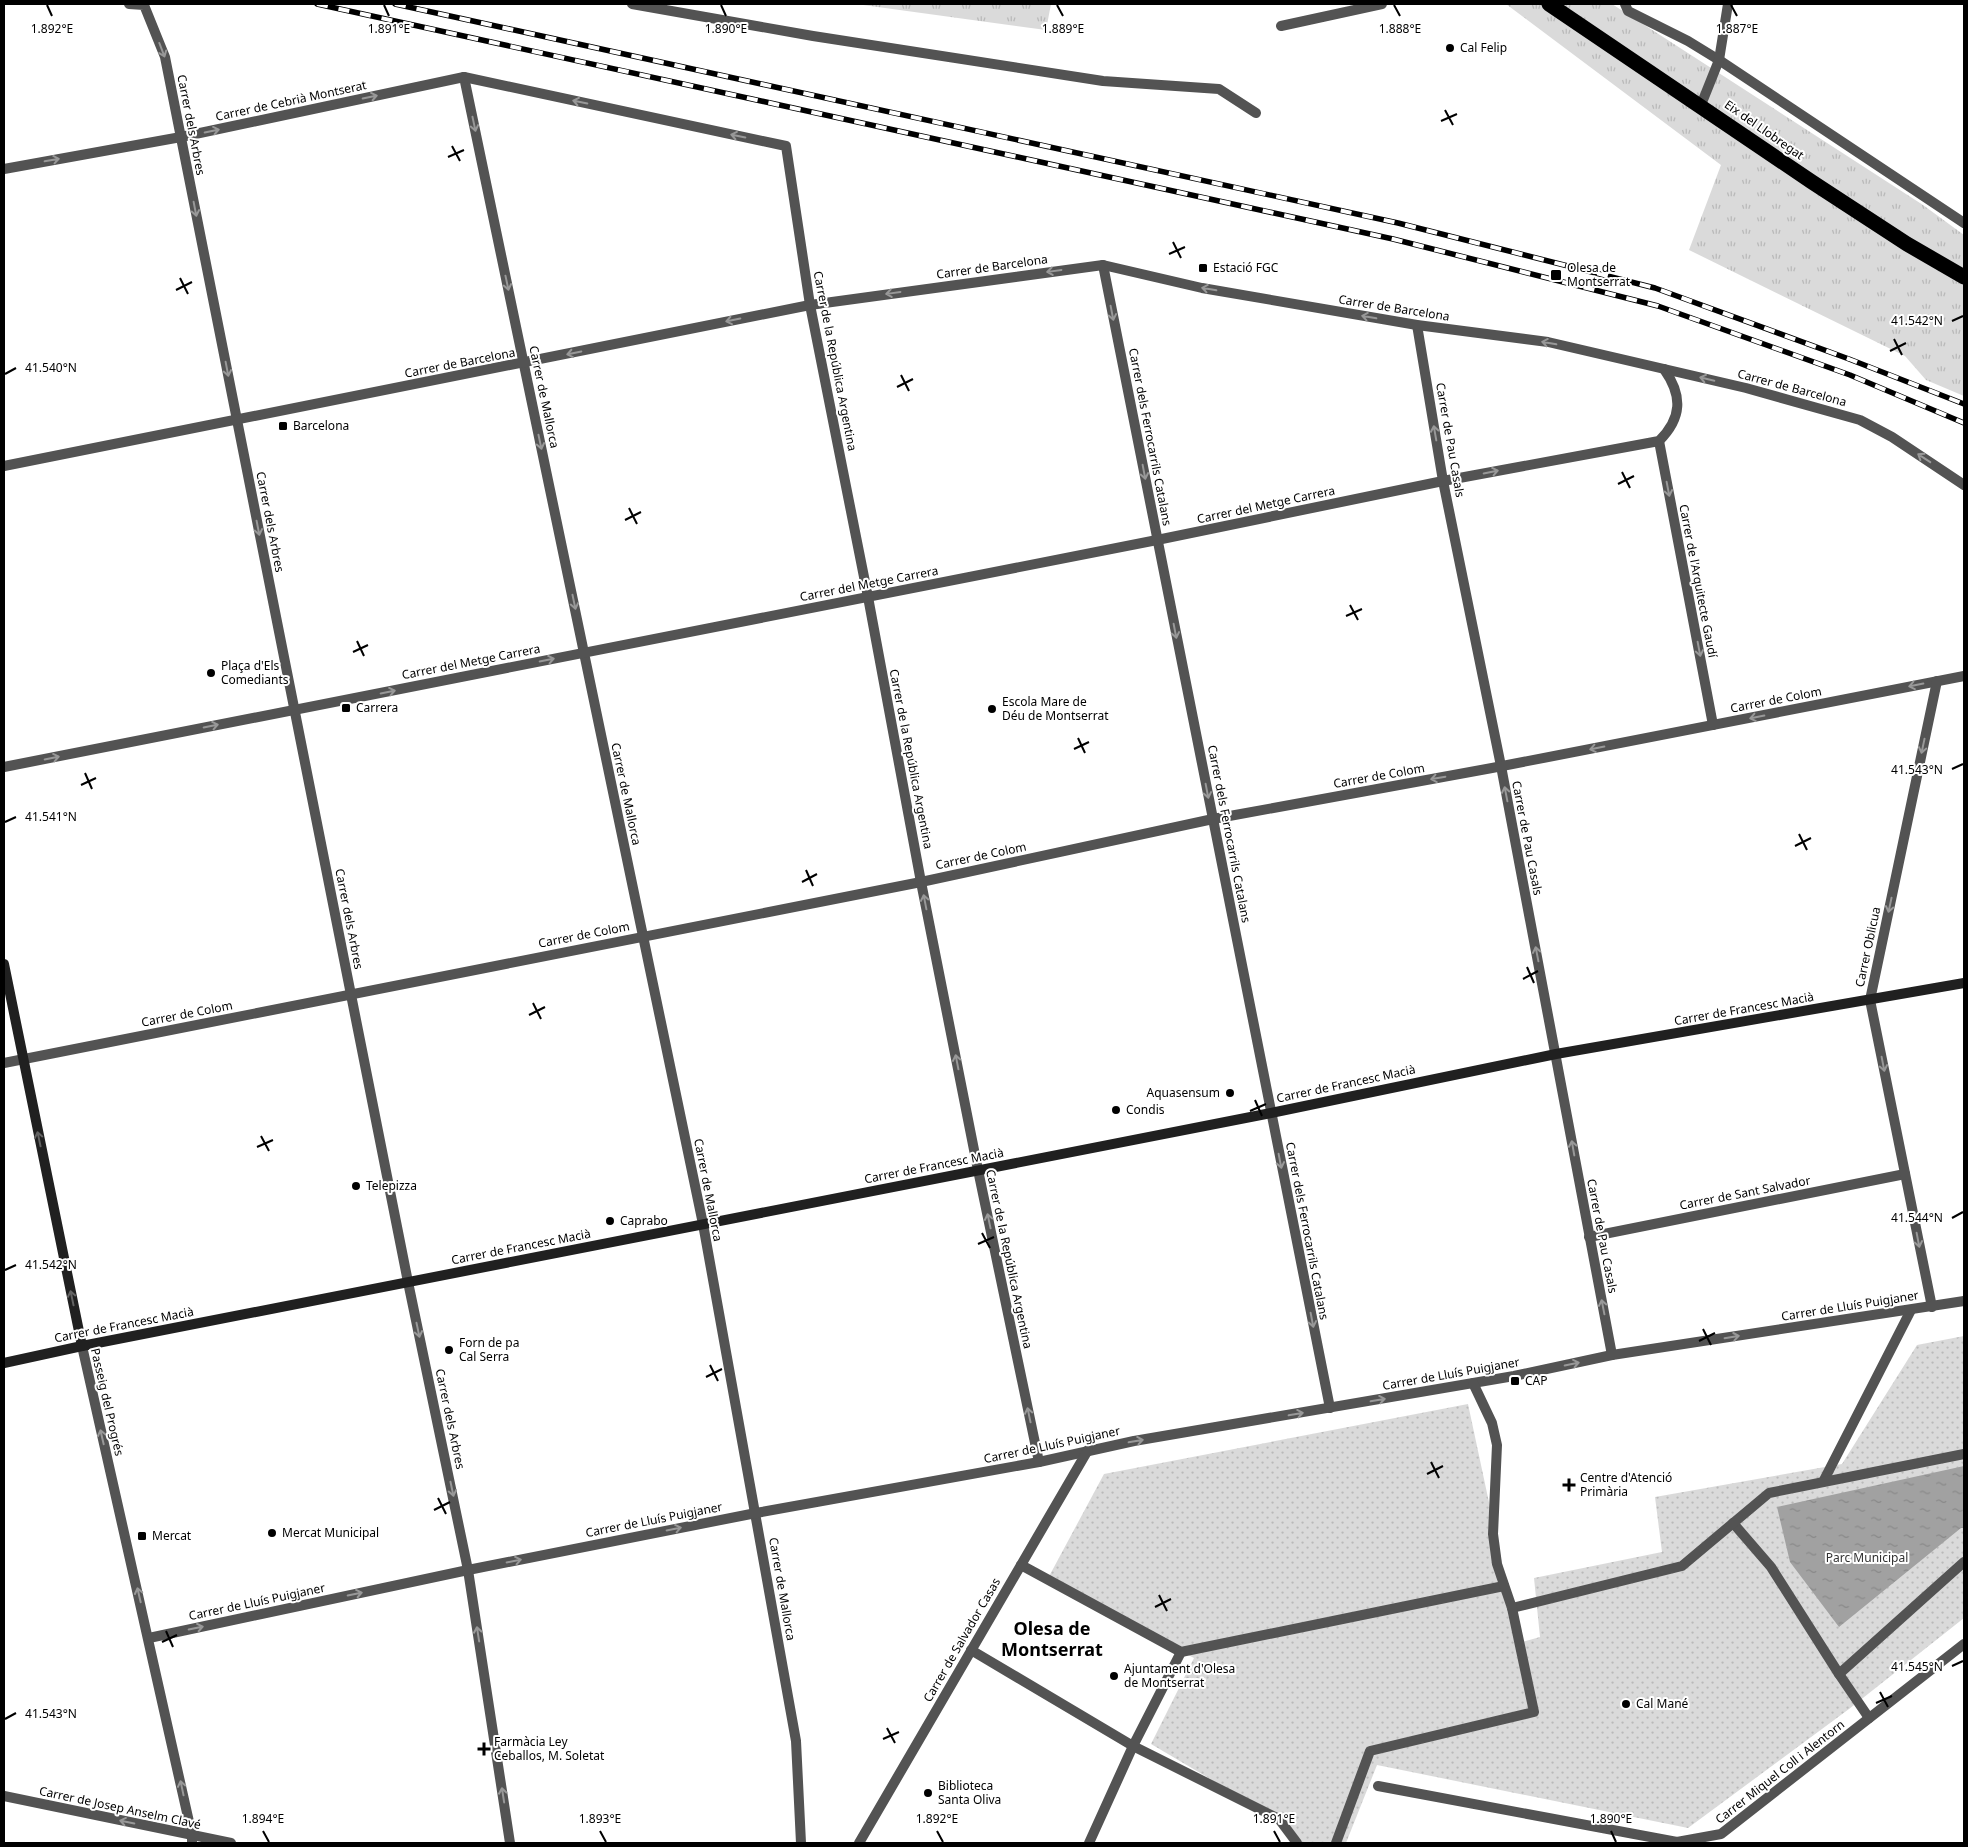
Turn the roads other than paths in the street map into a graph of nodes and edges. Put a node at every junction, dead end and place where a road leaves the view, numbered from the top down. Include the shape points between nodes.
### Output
1 (128, 4) edge
2 (632, 4) edge
3 (1382, 4) edge
4 (1549, 4) edge
5 (1625, 4) edge
6 (1728, 4) edge
7 (1281, 26) dead end
8 (1719, 60) junction
9 (464, 77) junction
10 (1700, 105) junction
11 (1256, 113) dead end
12 (181, 137) junction
13 (4, 169) edge
14 (1964, 223) edge
15 (1103, 265) junction
16 (1964, 277) edge
17 (810, 305) junction
18 (1417, 325) junction
19 (524, 363) junction
20 (1664, 369) junction
21 (237, 420) junction
22 (1659, 441) junction
23 (4, 466) edge
24 (1444, 482) junction
25 (1964, 485) edge
26 (1157, 540) junction
27 (868, 597) junction
28 (584, 653) junction
29 (1964, 676) edge
30 (1937, 681) junction
31 (295, 710) junction
32 (1713, 725) junction
33 (1501, 766) junction
34 (4, 767) edge
35 (1213, 819) junction
36 (921, 882) junction
37 (643, 936) junction
38 (4, 964) edge
39 (1964, 983) edge
40 (351, 994) junction
41 (1870, 1000) junction
42 (1556, 1054) junction
43 (23, 1059) junction
44 (4, 1063) edge
45 (1271, 1113) junction
46 (978, 1170) junction
47 (1905, 1174) junction
48 (703, 1224) junction
49 (1589, 1237) junction
50 (408, 1282) junction
51 (1964, 1301) edge
52 (1932, 1306) junction
53 (1912, 1310) junction
54 (82, 1346) junction
55 (1612, 1355) junction
56 (4, 1363) edge
57 (1474, 1383) junction
58 (1330, 1408) junction
59 (1088, 1450) junction
60 (1964, 1454) edge
61 (1038, 1462) junction
62 (1823, 1482) junction
63 (756, 1513) junction
64 (1733, 1523) junction
65 (1964, 1562) edge
66 (1021, 1565) junction
67 (468, 1570) junction
68 (1504, 1586) junction
69 (1512, 1608) junction
70 (149, 1638) junction
71 (1964, 1644) edge
72 (971, 1650) junction
73 (1181, 1652) junction
74 (1838, 1674) junction
75 (1870, 1718) junction
76 (1133, 1746) junction
77 (1378, 1786) dead end
78 (4, 1796) edge
79 (192, 1839) edge
80 (231, 1843) edge
81 (510, 1843) edge
82 (801, 1843) edge
83 (858, 1843) edge
84 (1089, 1843) edge
85 (1297, 1843) edge
86 (1336, 1843) edge

1 -> 12 street, Carrer dels Arbres via 144,5 165,57
2 - 11 street via 1104,81 1219,89
3 - 7 street
4 - 10 highway, Eix del Llobregat
5 - 8 street via 1628,12
6 - 8 street
8 - 10 street
8 - 14 street
12 -> 9 street, Carrer de Cebrià Montserat
17 -> 9 street, Carrer de la República Argentina via 786,146
9 -> 19 street, Carrer de Mallorca
10 - 16 highway, Eix del Llobregat via 1812,182
13 -> 12 street, Carrer de Cebrià Montserat
12 -> 21 street, Carrer dels Arbres
15 -> 17 street, Carrer de Barcelona
18 -> 15 street, Carrer de Barcelona via 1202,288
15 -> 26 street, Carrer dels Ferrocarrils Catalans
17 -> 19 street, Carrer de Barcelona
17 - 27 street, Carrer de la República Argentina
20 -> 18 street, Carrer de Barcelona via 1548,342
24 -> 18 street, Carrer de Pau Casals
19 - 21 street, Carrer de Barcelona
19 -> 28 street, Carrer de Mallorca
20 - 22 street via 1674,383 1676,414 1670,430
25 -> 20 street, Carrer de Barcelona via 1892,437 1860,420
21 - 23 street, Carrer de Barcelona
21 -> 31 street, Carrer dels Arbres
24 -> 22 street, Carrer del Metge Carrera
22 -> 32 street, Carrer de l'Arquitecte Gaudí
24 - 26 street, Carrer del Metge Carrera
24 - 33 street, Carrer de Pau Casals
26 - 27 street, Carrer del Metge Carrera
26 -> 35 street, Carrer dels Ferrocarrils Catalans
27 - 28 street, Carrer del Metge Carrera
27 - 36 street, Carrer de la República Argentina
31 -> 28 street, Carrer del Metge Carrera
28 - 37 street, Carrer de Mallorca
29 - 30 street, Carrer de Colom
30 -> 32 street, Carrer de Colom
30 -> 41 street, Carrer Oblicua
34 -> 31 street, Carrer del Metge Carrera
31 - 40 street, Carrer dels Arbres
32 -> 33 street, Carrer de Colom
33 -> 35 street, Carrer de Colom
42 -> 33 street, Carrer de Pau Casals
35 - 36 street, Carrer de Colom
35 - 45 street, Carrer dels Ferrocarrils Catalans
36 - 37 street, Carrer de Colom
46 -> 36 street, Carrer de la República Argentina
37 - 40 street, Carrer de Colom
37 - 48 street, Carrer de Mallorca
38 - 43 street, Passeig del Progrés
39 - 41 street, Carrer de Francesc Macià
40 - 43 street, Carrer de Colom
40 - 50 street, Carrer dels Arbres
41 - 42 street, Carrer de Francesc Macià
41 -> 47 street, Carrer Oblicua
42 - 45 street, Carrer de Francesc Macià
49 -> 42 street, Carrer de Pau Casals
43 - 44 street, Carrer de Colom
54 -> 43 street, Passeig del Progrés
45 - 46 street, Carrer de Francesc Macià
45 -> 58 street, Carrer dels Ferrocarrils Catalans
46 - 48 street, Carrer de Francesc Macià
61 -> 46 street, Carrer de la República Argentina
47 - 49 street, Carrer de Sant Salvador
47 -> 52 street, Carrer Oblicua
48 - 50 street, Carrer de Francesc Macià
48 - 63 street, Carrer de Mallorca
55 -> 49 street, Carrer de Pau Casals
50 - 54 street, Carrer de Francesc Macià
50 -> 67 street, Carrer dels Arbres
51 - 52 street, Carrer de Lluís Puigjaner
52 - 53 street, Carrer de Lluís Puigjaner
55 -> 53 street, Carrer de Lluís Puigjaner
53 - 62 street
54 - 56 street, Carrer de Francesc Macià
70 -> 54 street, Passeig del Progrés
57 -> 55 street, Carrer de Lluís Puigjaner
58 -> 57 street, Carrer de Lluís Puigjaner
57 - 68 street via 1498,1445 1493,1534
59 -> 58 street, Carrer de Lluís Puigjaner
59 - 61 street, Carrer de Lluís Puigjaner
59 - 66 street, Carrer de Salvador Casas
60 - 62 street
61 - 63 street, Carrer de Lluís Puigjaner
62 - 64 street via 1769,1493
67 -> 63 street, Carrer de Lluís Puigjaner
63 - 82 street, Carrer de Mallorca via 796,1741
64 - 69 street via 1682,1566
64 - 74 street via 1771,1567
65 - 74 street
66 - 72 street, Carrer de Salvador Casas
66 - 73 street
70 -> 67 street, Carrer de Lluís Puigjaner
81 -> 67 street, Carrer dels Arbres
68 - 69 street
68 - 73 street
69 - 86 street via 1534,1712 1370,1751
79 -> 70 street, Passeig del Progrés
71 - 75 street, Carrer Miquel Coll i Alentorn
72 - 76 street
72 - 83 street, Carrer de Salvador Casas
73 - 76 street
74 - 75 street
75 - 77 street, Carrer Miquel Coll i Alentorn via 1721,1834 1677,1842
76 - 84 street
76 - 85 street via 1279,1819
79 -> 78 street, Carrer de Josep Anselm Clavé
79 - 80 street, Carrer de Josep Anselm Clavé

